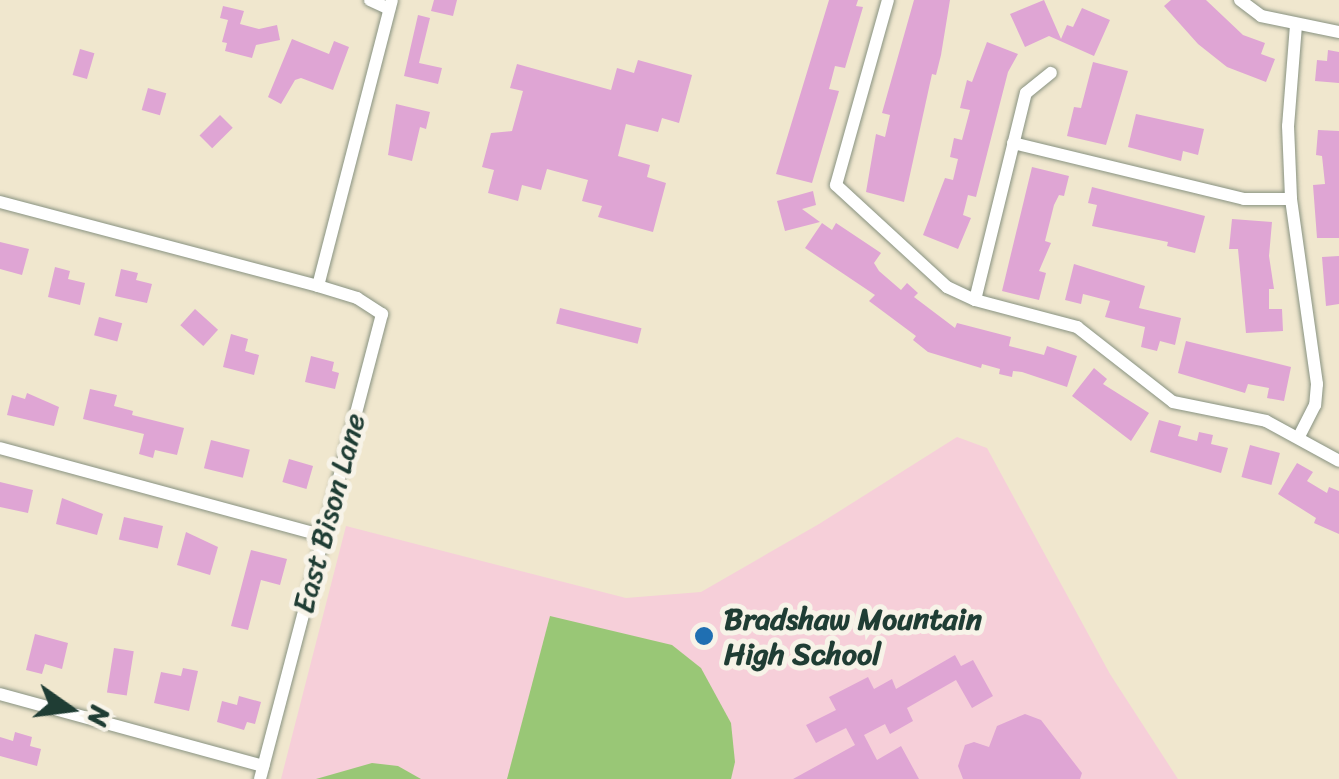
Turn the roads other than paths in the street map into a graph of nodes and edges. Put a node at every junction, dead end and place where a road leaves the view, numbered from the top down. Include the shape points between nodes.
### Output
1 (370, 0) edge
2 (888, 0) edge
3 (1240, 0) edge
4 (390, 4) edge
5 (1296, 25) junction
6 (1339, 32) edge
7 (1050, 73) dead end
8 (1013, 142) junction
9 (1291, 199) junction
10 (0, 202) edge
11 (318, 286) junction
12 (975, 300) junction
13 (1299, 436) junction
14 (0, 448) edge
15 (1339, 460) edge
16 (323, 536) junction
17 (0, 694) edge
18 (261, 772) edge

1 - 4 street
2 - 12 street via 836,185 946,287
3 - 5 street via 1261,16
4 - 11 street
5 - 6 street
5 - 9 street via 1288,126
7 - 8 street via 1026,93
8 - 9 street via 1244,199
8 - 12 street
9 - 13 street via 1317,384
10 - 11 street
11 - 16 street, East Bison Lane via 382,314
12 - 13 street via 1077,327 1173,402 1266,421
13 - 15 street
14 - 16 street
16 - 18 street, East Bison Lane
17 - 18 street

